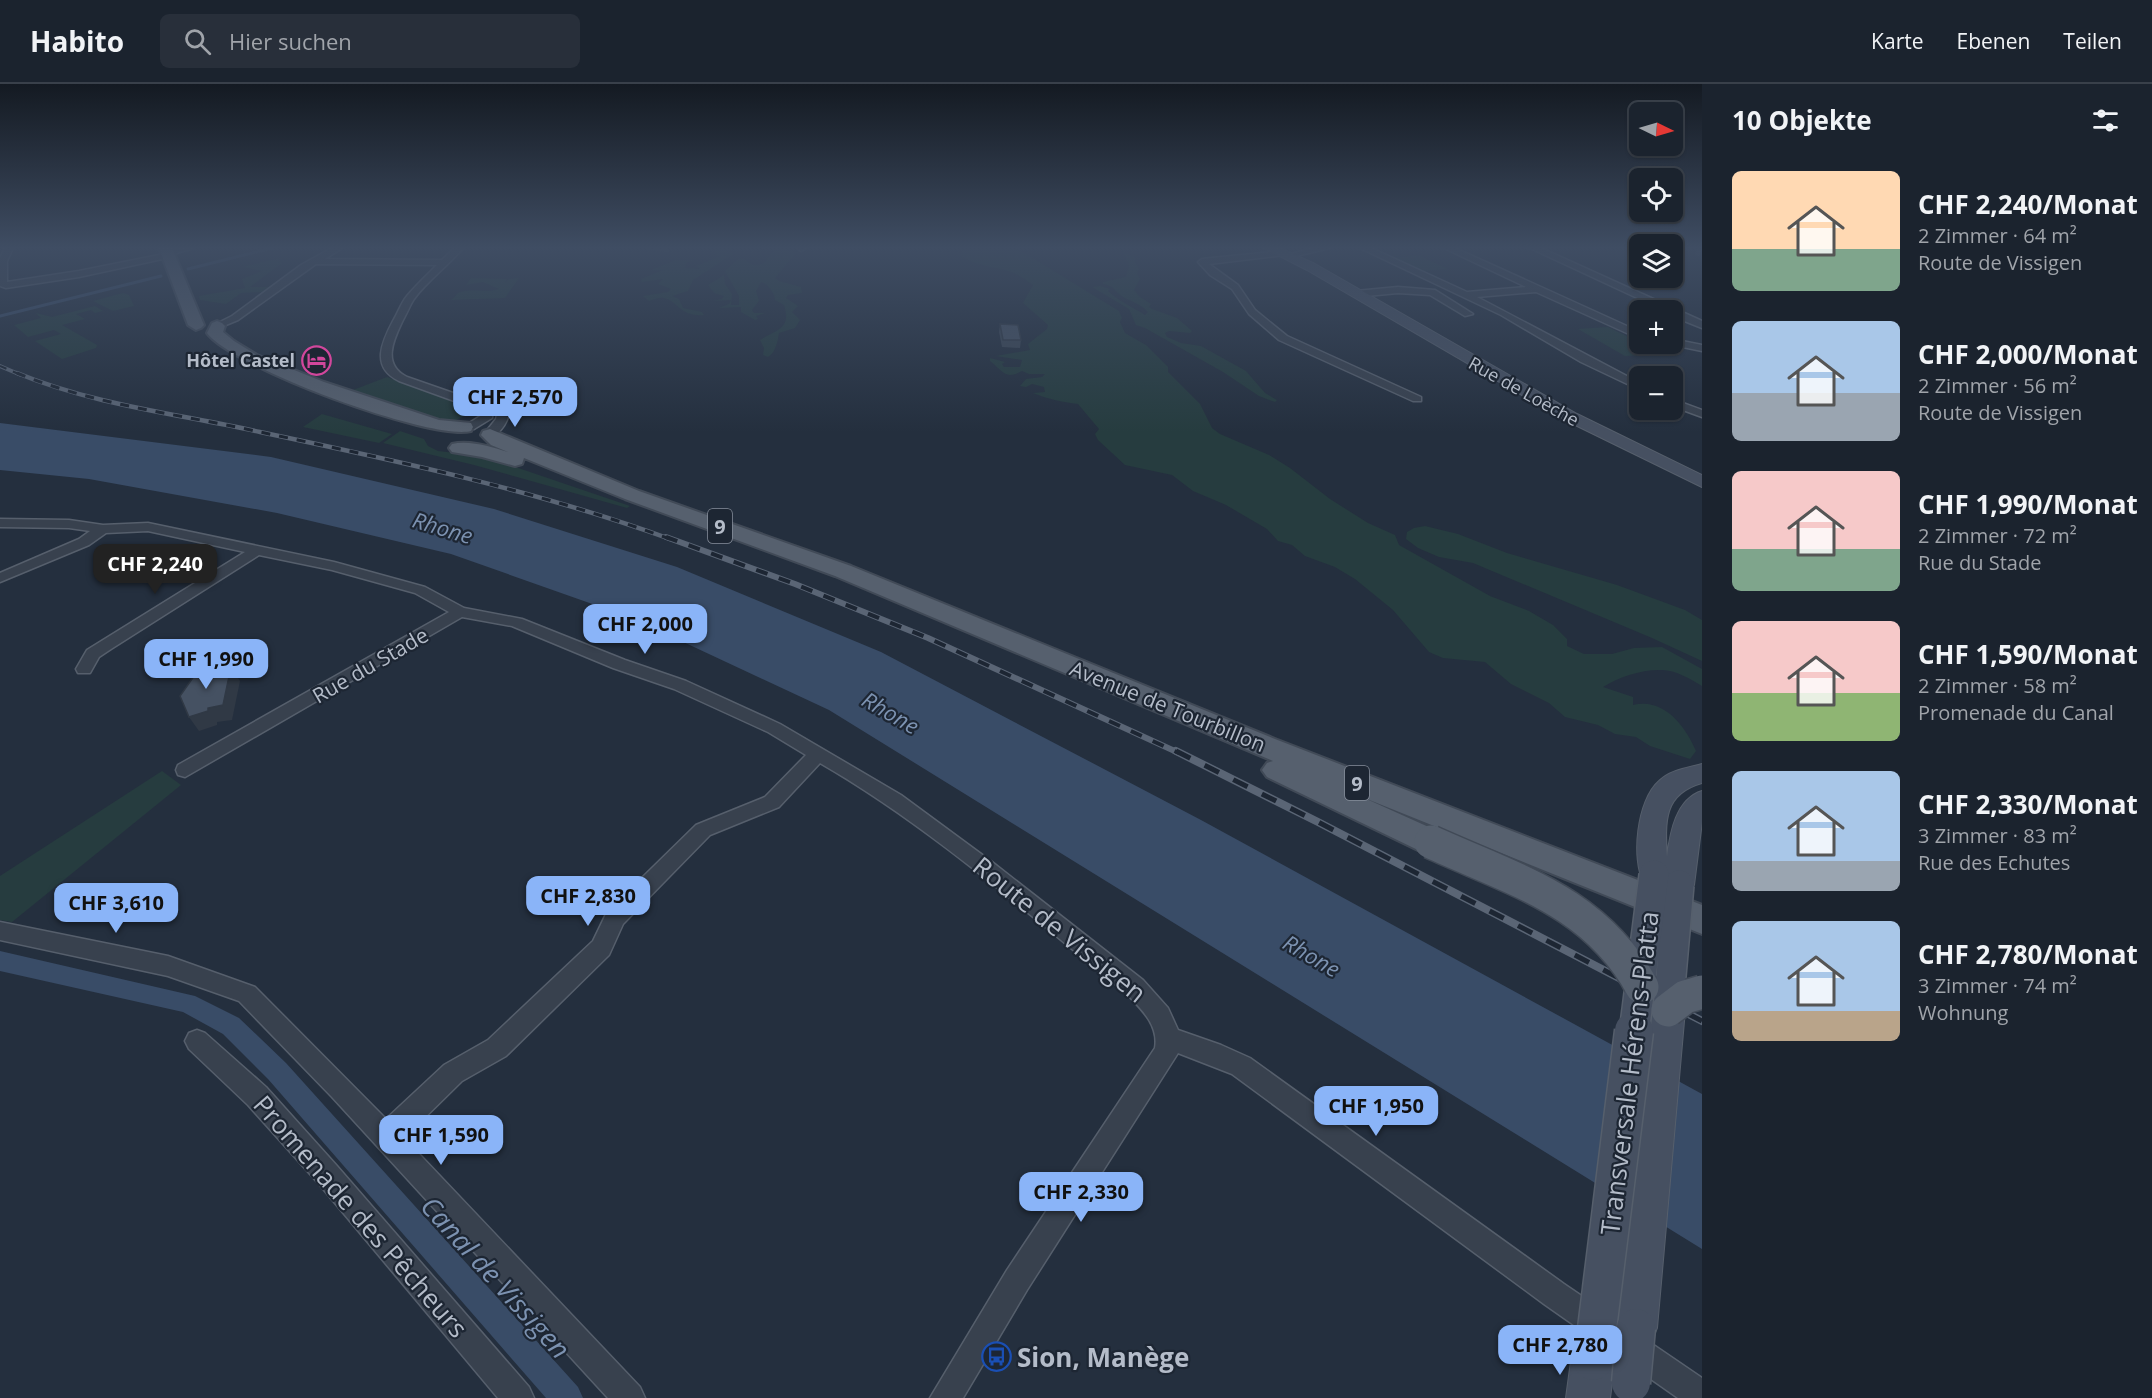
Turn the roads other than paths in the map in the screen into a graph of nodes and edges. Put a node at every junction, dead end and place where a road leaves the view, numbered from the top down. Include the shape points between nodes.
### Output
1 (192, 309) edge
2 (247, 309) edge
3 (403, 309) edge
4 (1250, 309) edge
5 (1383, 309) edge
6 (1460, 309) edge
7 (1495, 309) edge
8 (1583, 309) edge
9 (1468, 314) dead end
10 (1683, 316) edge
11 (211, 324) junction
12 (1702, 325) edge
13 (1629, 331) edge
14 (1683, 344) edge
15 (1702, 348) edge
16 (391, 367) junction
17 (1629, 382) edge
18 (1417, 399) dead end
19 (1683, 406) edge
20 (1702, 414) edge
21 (467, 427) junction
22 (490, 434) junction
23 (451, 445) junction
24 (1697, 482) edge
25 (632, 495) junction
26 (0, 523) edge
27 (103, 529) junction
28 (257, 549) junction
29 (0, 578) edge
30 (460, 612) junction
31 (1019, 644) junction
32 (84, 669) dead end
33 (819, 753) junction
34 (185, 770) dead end
35 (1702, 773) edge
36 (1702, 801) edge
37 (1666, 880) junction
38 (1702, 920) edge
39 (0, 931) edge
40 (1702, 992) edge
41 (1655, 998) junction
42 (1167, 1038) junction
43 (197, 1041) dead end
44 (385, 1138) junction
45 (1591, 1379) edge
46 (1630, 1390) edge
47 (1702, 1396) edge
48 (519, 1398) edge
49 (629, 1398) edge
50 (946, 1398) edge

1 - 11 main road, Avenue de Tourbillon / 9
2 - 11 street via 235,318
3 - 16 street via 386,348
4 - 18 street via 1283,338
5 - 24 main road, Rue de Loèche via 1562,412
6 - 9 street
7 - 17 street
8 - 13 street
10 - 12 street
11 - 21 main road, Avenue de Tourbillon / 9 via 222,340 289,375 437,425
11 - 23 main road, Avenue de Tourbillon / 9 via 205,337 269,374 422,428
14 - 15 street
16 - 21 street via 403,379 487,409 488,416
16 - 22 street via 500,406 504,417
19 - 20 street
21 - 22 main road, Avenue de Tourbillon via 485,428
21 - 23 main road via 449,432
22 - 23 main road via 478,445
22 - 25 main road, Avenue de Tourbillon / 9 via 498,441
23 - 25 main road, Avenue de Tourbillon / 9 via 498,454
25 - 31 main road, Avenue de Tourbillon / 9 via 808,558
26 - 27 street, Route de Vissigen via 69,524
27 - 28 street, Route de Vissigen via 148,527
27 - 29 street via 84,542
28 - 30 street, Route de Vissigen via 405,586
28 - 32 street via 105,645 93,654
30 - 33 street, Route de Vissigen via 516,622 680,685
30 - 34 street, Rue du Stade
31 - 38 main road, Avenue de Tourbillon / 9
31 - 41 main road, bridge via 1584,917 1607,937
33 - 42 street, Route de Vissigen via 922,820 1126,980 1156,1008
33 - 44 street via 772,802 704,830 615,918 601,948 497,1048 453,1073
35 - 37 main road, Transversale Hérens-Platta via 1673,783 1657,804 1652,835
36 - 37 main road, Transversale Hérens-Platta via 1688,820 1683,845
37 - 41 main road, Transversale Hérens-Platta, bridge
39 - 44 street via 168,966 247,994
40 - 41 main road, bridge
41 - 45 main road, Transversale Hérens-Platta, bridge
41 - 46 main road, Transversale Hérens-Platta, bridge
42 - 47 street via 1241,1066 1554,1294
42 - 50 street via 1167,1052 1017,1280
43 - 48 street, Promenade des Pêcheurs via 257,1096
44 - 49 street

